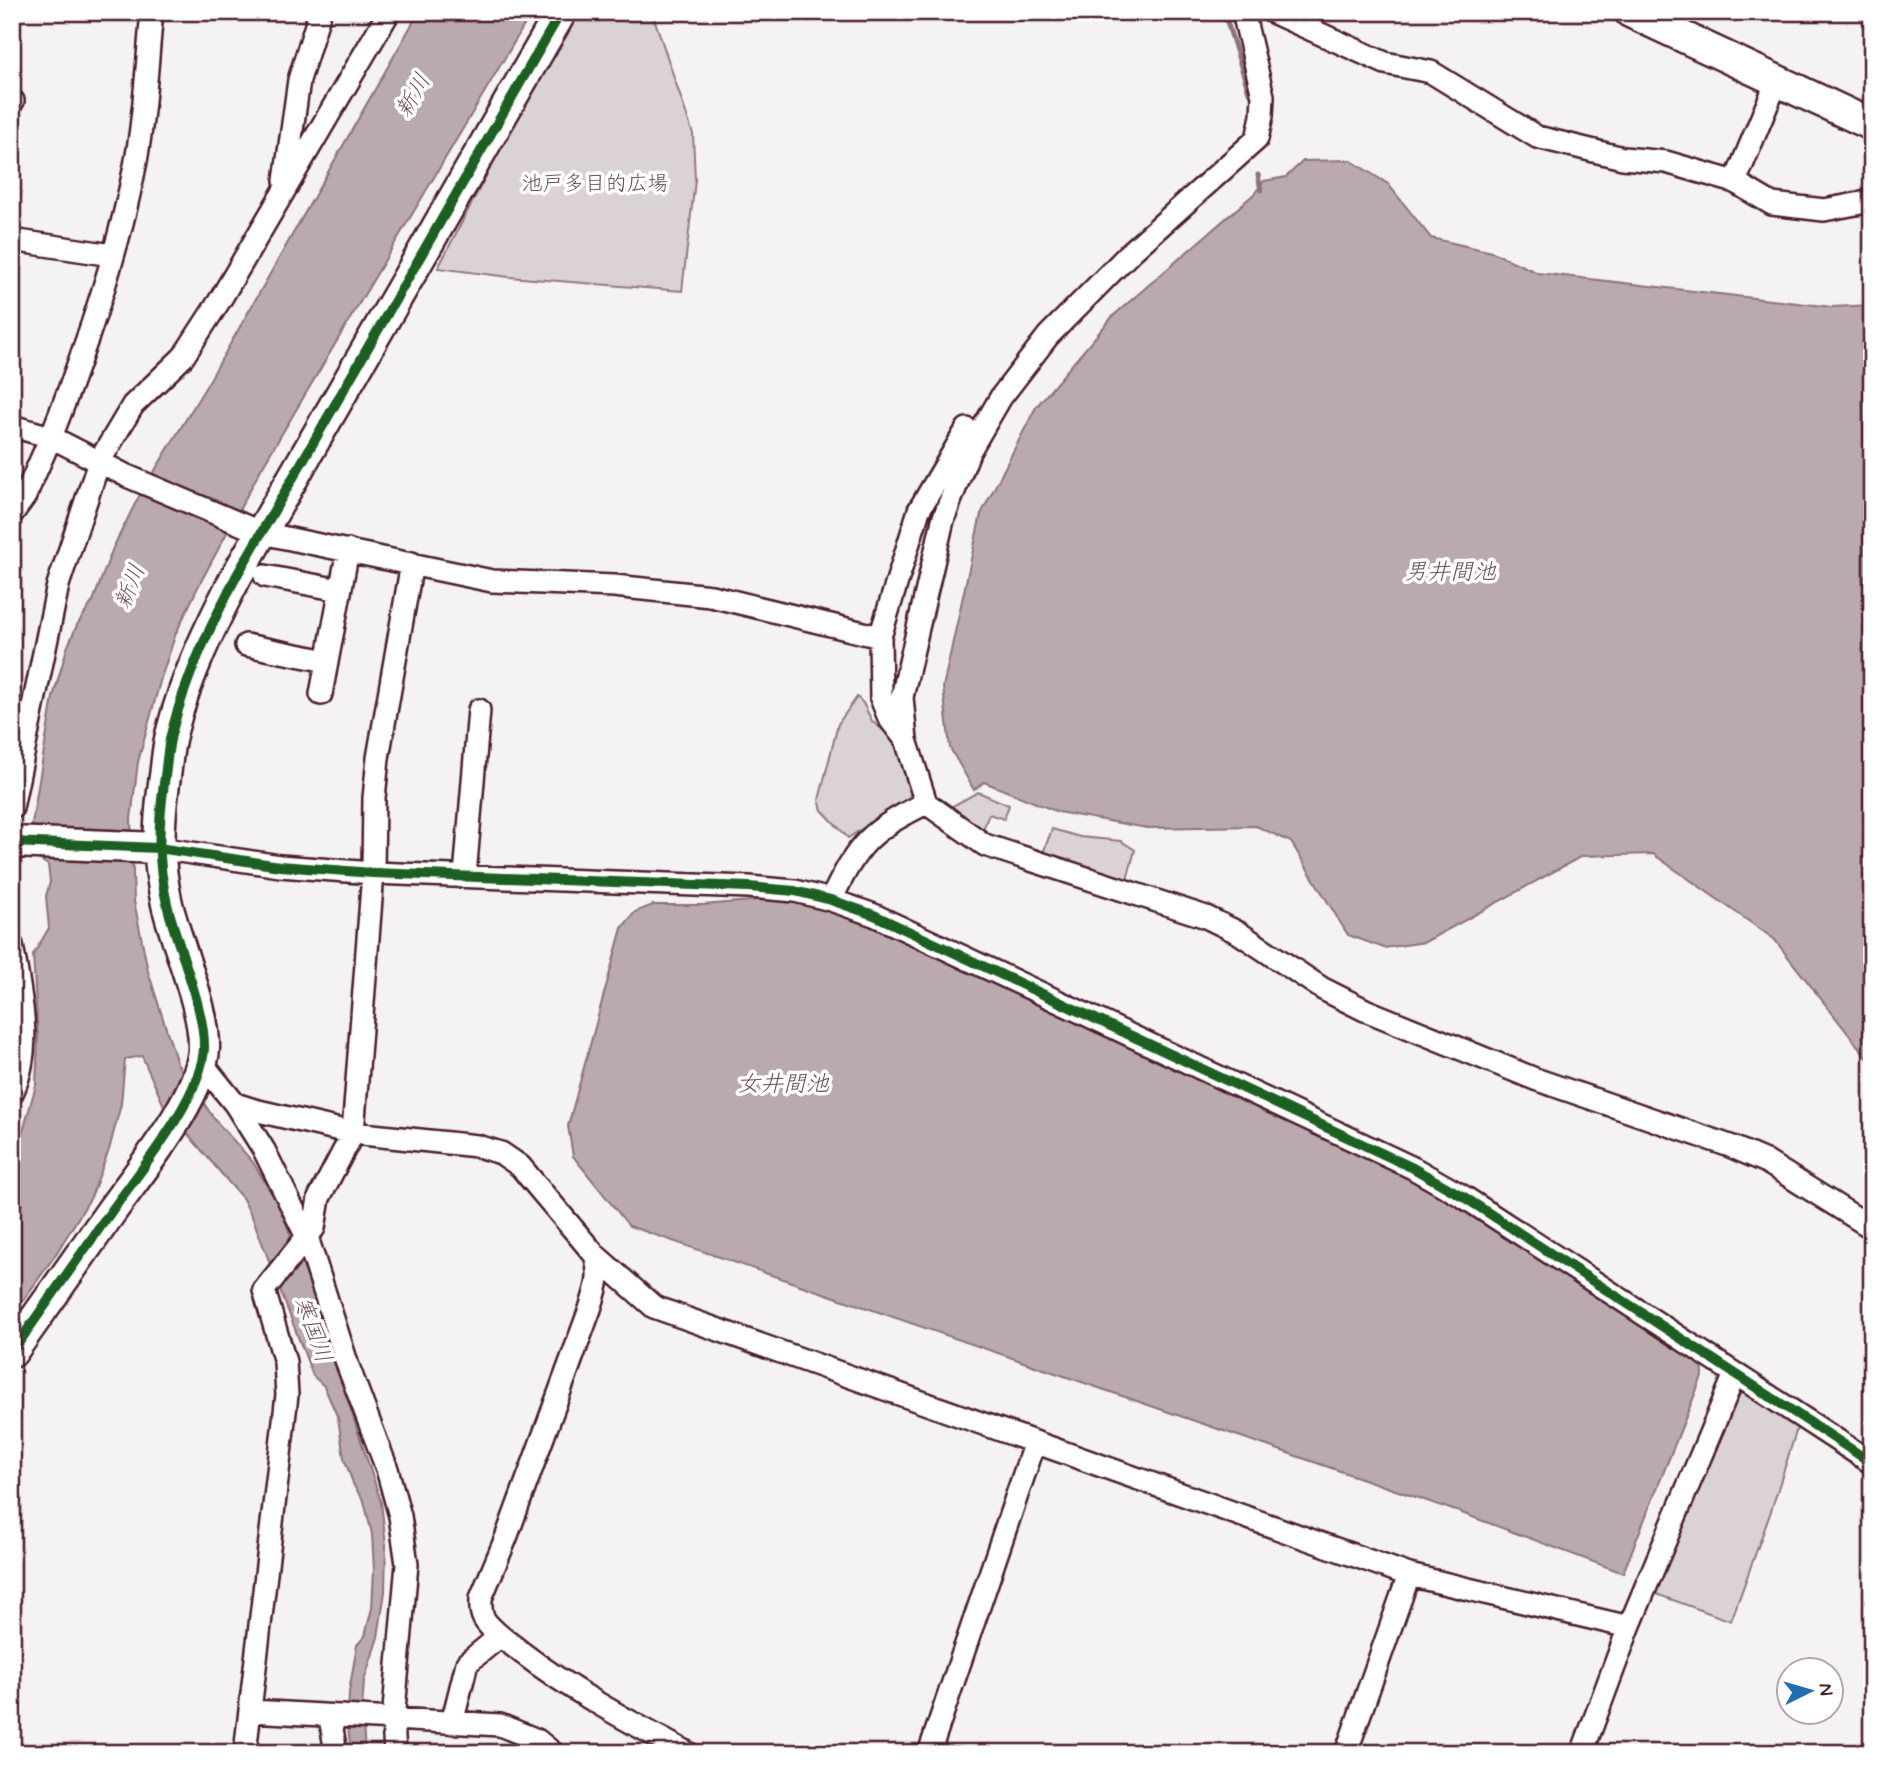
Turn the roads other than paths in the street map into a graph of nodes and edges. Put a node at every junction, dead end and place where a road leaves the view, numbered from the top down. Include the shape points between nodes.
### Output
1 (152, 12) edge
2 (320, 12) edge
3 (388, 12) edge
4 (561, 12) edge
5 (1242, 12) edge
6 (1272, 12) edge
7 (1630, 12) edge
8 (1777, 80) junction
9 (1872, 125) edge
10 (1735, 182) junction
11 (283, 194) junction
12 (1872, 201) edge
13 (12, 240) edge
14 (112, 255) junction
15 (1001, 397) junction
16 (12, 426) edge
17 (51, 437) junction
18 (99, 462) junction
19 (12, 514) edge
20 (257, 531) junction
21 (348, 550) junction
22 (412, 563) junction
23 (265, 576) dead end
24 (340, 590) junction
25 (880, 637) junction
26 (246, 645) dead end
27 (327, 661) junction
28 (321, 694) dead end
29 (479, 710) dead end
30 (906, 740) junction
31 (926, 803) junction
32 (12, 808) edge
33 (16, 842) edge
34 (152, 848) junction
35 (373, 873) junction
36 (465, 876) junction
37 (831, 900) junction
38 (12, 945) edge
39 (200, 1069) junction
40 (12, 1093) edge
41 (235, 1104) junction
42 (353, 1133) junction
43 (1872, 1228) edge
44 (303, 1242) junction
45 (595, 1255) junction
46 (12, 1352) edge
47 (1735, 1374) junction
48 (1035, 1442) junction
49 (1872, 1463) edge
50 (1409, 1575) junction
51 (1629, 1627) junction
52 (500, 1636) junction
53 (251, 1711) junction
54 (335, 1717) junction
55 (388, 1721) junction
56 (452, 1723) junction
57 (244, 1753) edge
58 (336, 1753) edge
59 (395, 1753) edge
60 (553, 1753) edge
61 (688, 1753) edge
62 (929, 1753) edge
63 (1346, 1753) edge
64 (1582, 1753) edge

1 - 14 street via 136,160
2 - 11 street via 299,80
3 - 11 street
4 - 20 street
5 - 15 street via 1263,96 1256,139 1048,335
6 - 10 street via 1385,63 1431,72 1537,137 1623,158 1666,162
7 - 8 street
8 - 9 street
8 - 10 street
10 - 12 street via 1772,204 1824,210
11 - 18 street via 183,357 133,405
13 - 14 street
14 - 17 street
15 - 25 street via 985,400 919,510
15 - 30 street via 969,453 943,520 902,696
16 - 17 street
17 - 18 street
17 - 19 street
18 - 20 street
18 - 32 street via 58,586
20 - 21 street
20 - 34 street via 187,681 171,733
21 - 22 street
21 - 24 street
22 - 25 street via 492,581 711,596
22 - 35 street via 377,758
23 - 24 street
24 - 27 street
25 - 30 street via 881,698
26 - 27 street
27 - 28 street
29 - 36 street
30 - 31 street
31 - 37 street via 870,835
31 - 43 street via 985,845 1206,917 1365,1010 1535,1079 1765,1161
33 - 34 street
34 - 35 street
34 - 39 street via 198,1008 204,1048
35 - 36 street
35 - 42 street
36 - 37 street via 749,887
37 - 47 street via 887,921 1413,1167
38 - 40 street via 24,1015 21,1058
39 - 41 street
39 - 46 street via 174,1121
41 - 42 street
41 - 44 street via 264,1150
42 - 44 street via 319,1198 314,1228
42 - 45 street via 477,1146 501,1153 520,1166
44 - 53 street via 264,1290 285,1362 287,1395
44 - 55 street via 400,1516 407,1563
45 - 48 street via 654,1307
45 - 52 street via 599,1280 590,1309 481,1598 485,1620
47 - 49 street
47 - 51 street
48 - 50 street
48 - 62 street
50 - 51 street
50 - 63 street
51 - 64 street
52 - 56 street via 467,1663
52 - 61 street via 584,1697
53 - 54 street
53 - 57 street
54 - 55 street
54 - 58 street
55 - 56 street
55 - 59 street
56 - 60 street via 500,1725 537,1740

